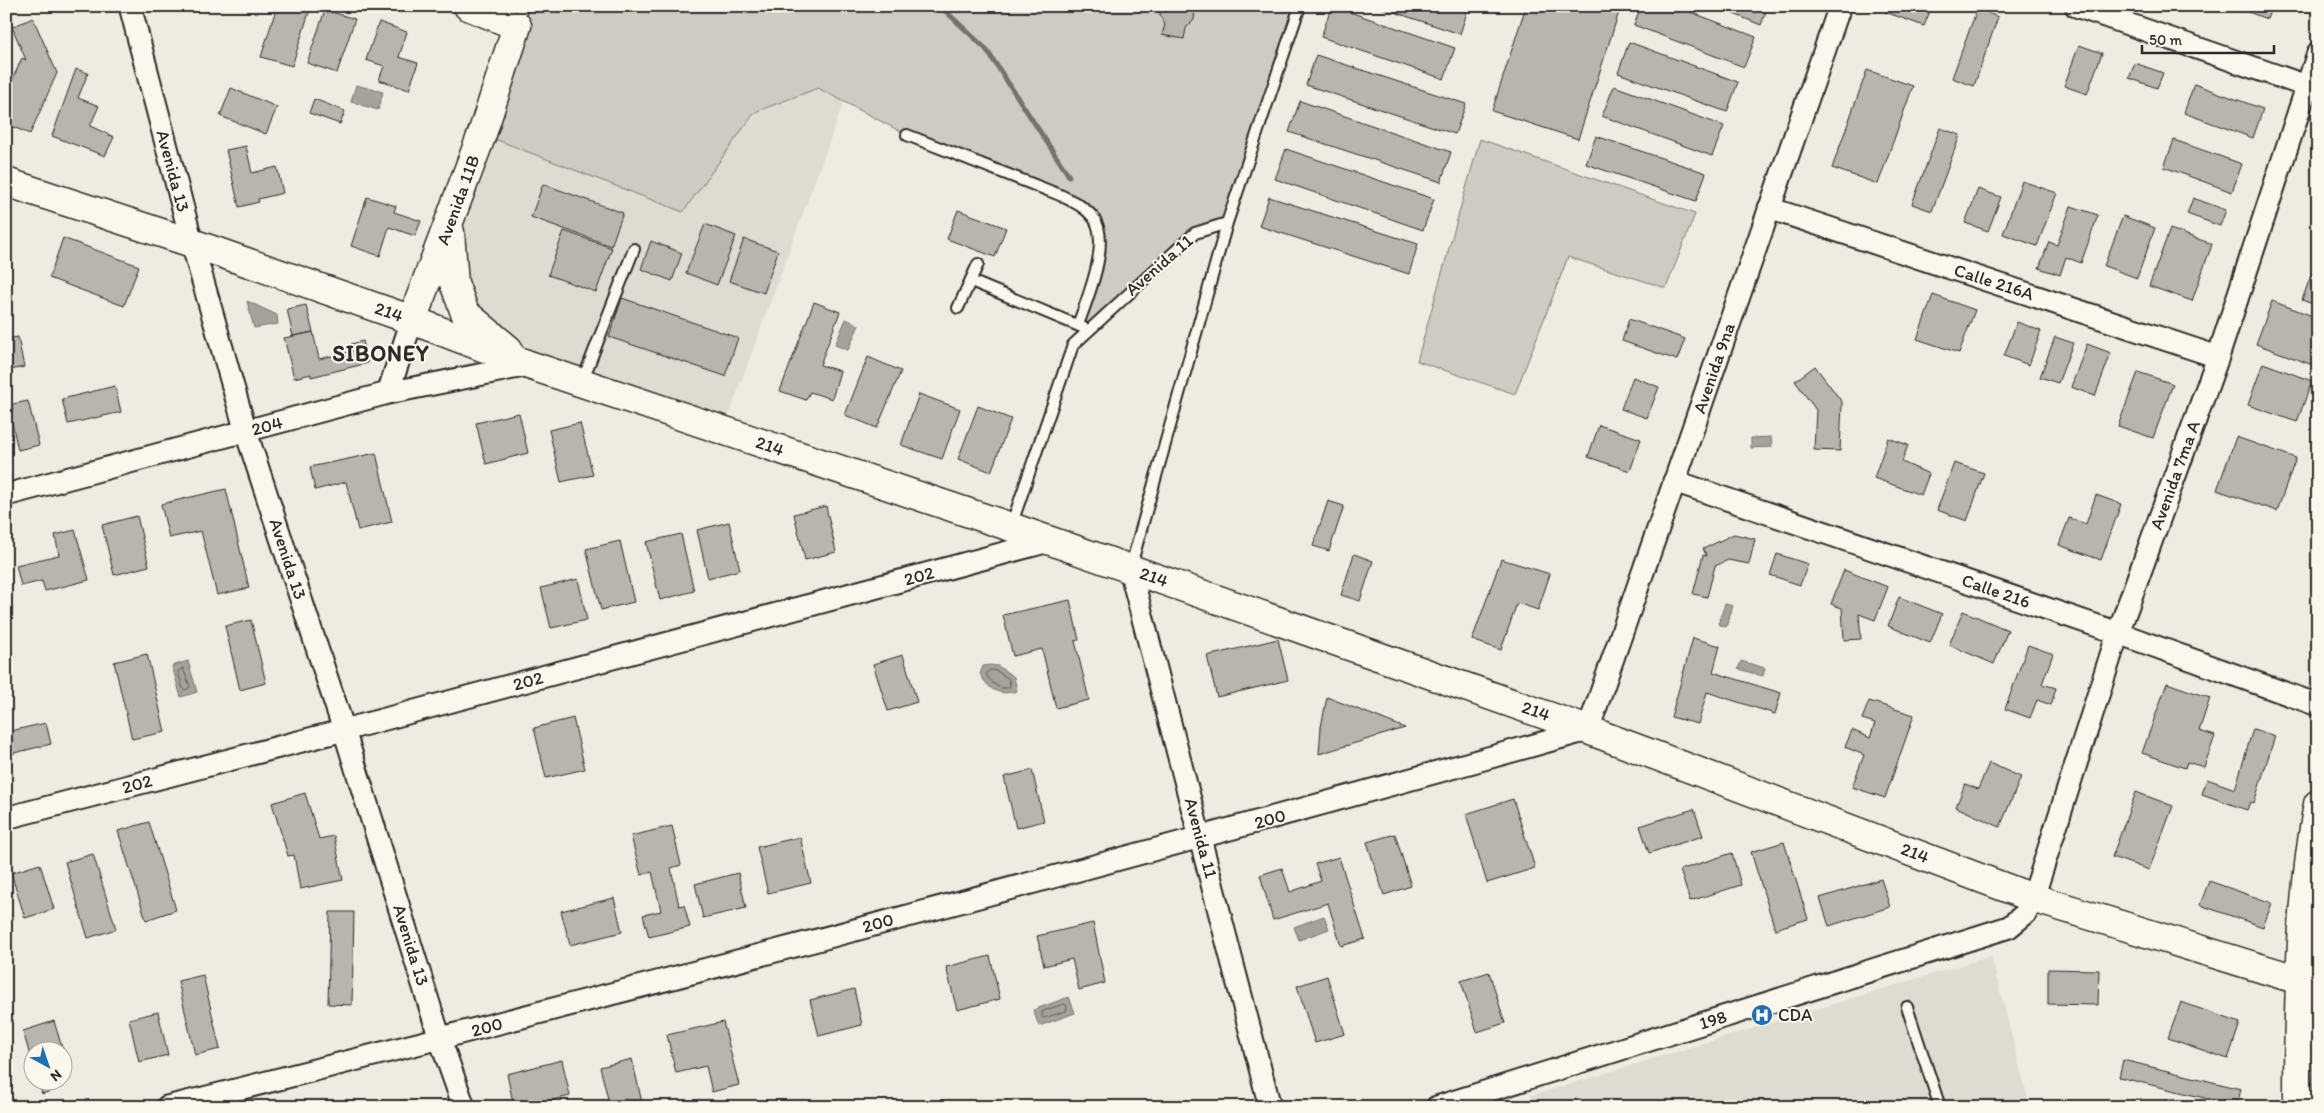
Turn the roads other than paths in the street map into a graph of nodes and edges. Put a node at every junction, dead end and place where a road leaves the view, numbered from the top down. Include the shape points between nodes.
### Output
1 (130, 6) edge
2 (468, 6) edge
3 (1300, 6) edge
4 (1840, 6) edge
5 (2076, 6) edge
6 (520, 16) edge
7 (2318, 53) edge
8 (2313, 89) edge
9 (907, 135) dead end
10 (6, 182) edge
11 (1770, 208) junction
12 (1227, 223) junction
13 (449, 226) junction
14 (192, 244) junction
15 (634, 249) dead end
16 (978, 264) dead end
17 (971, 281) junction
18 (958, 308) dead end
19 (412, 320) junction
20 (1083, 327) junction
21 (2218, 357) junction
22 (529, 365) junction
23 (582, 383) junction
24 (388, 393) junction
25 (246, 432) junction
26 (1674, 481) junction
27 (6, 495) edge
28 (1011, 527) junction
29 (1050, 541) junction
30 (1130, 569) junction
31 (2118, 633) junction
32 (2318, 705) edge
33 (344, 730) junction
34 (1588, 730) junction
35 (2318, 804) edge
36 (6, 818) edge
37 (1201, 838) junction
38 (2033, 898) junction
39 (2318, 916) edge
40 (2299, 980) junction
41 (1907, 1007) dead end
42 (440, 1039) junction
43 (167, 1107) edge
44 (464, 1107) edge
45 (1270, 1107) edge
46 (1437, 1107) edge
47 (1940, 1107) edge
48 (2298, 1107) edge

1 - 14 street, Avenida 13
2 - 6 street
3 - 12 lane
4 - 11 street, Avenida 9na
5 - 8 street
6 - 13 street, Avenida 11B
7 - 8 street, Avenida 7ma A
8 - 21 street, Avenida 7ma A
9 - 20 lane via 1060,195 1083,207 1092,216 1098,225 1100,242
10 - 14 street, 214
11 - 21 street, Calle 216A
11 - 26 street, Avenida 9na
12 - 20 lane, Avenida 11 via 1195,233
12 - 30 lane
13 - 19 street, Avenida 11B
13 - 22 street via 454,283 466,313
14 - 19 street, 214
14 - 25 street, Avenida 13
15 - 23 lane
16 - 17 lane
17 - 18 lane
17 - 20 lane
19 - 22 street, 214
19 - 24 street, Avenida 11B
20 - 28 lane, Avenida 11 via 1073,345
21 - 31 street, Avenida 7ma A
22 - 23 street, 214
22 - 24 street, 204
23 - 28 street, 214
24 - 25 street, 204
25 - 27 street, 204
25 - 33 street, Avenida 13
26 - 31 street, Calle 216
26 - 34 street, Avenida 9na
28 - 29 street, 214
29 - 30 street, 214
29 - 33 street, 202
30 - 34 street, 214
30 - 37 street, Avenida 11
31 - 32 street, Calle 216
31 - 38 street, Avenida 7ma A
33 - 36 street, 202
33 - 42 street, Avenida 13
34 - 37 street, 200
34 - 38 street, 214
35 - 40 street via 2311,843
37 - 42 street, 200
37 - 45 street, Avenida 11
38 - 40 street, 214
38 - 46 street, 198 via 2026,913 2009,927
39 - 40 street via 2312,927
40 - 48 street
41 - 47 lane
42 - 43 street, 200
42 - 44 street, Avenida 13

